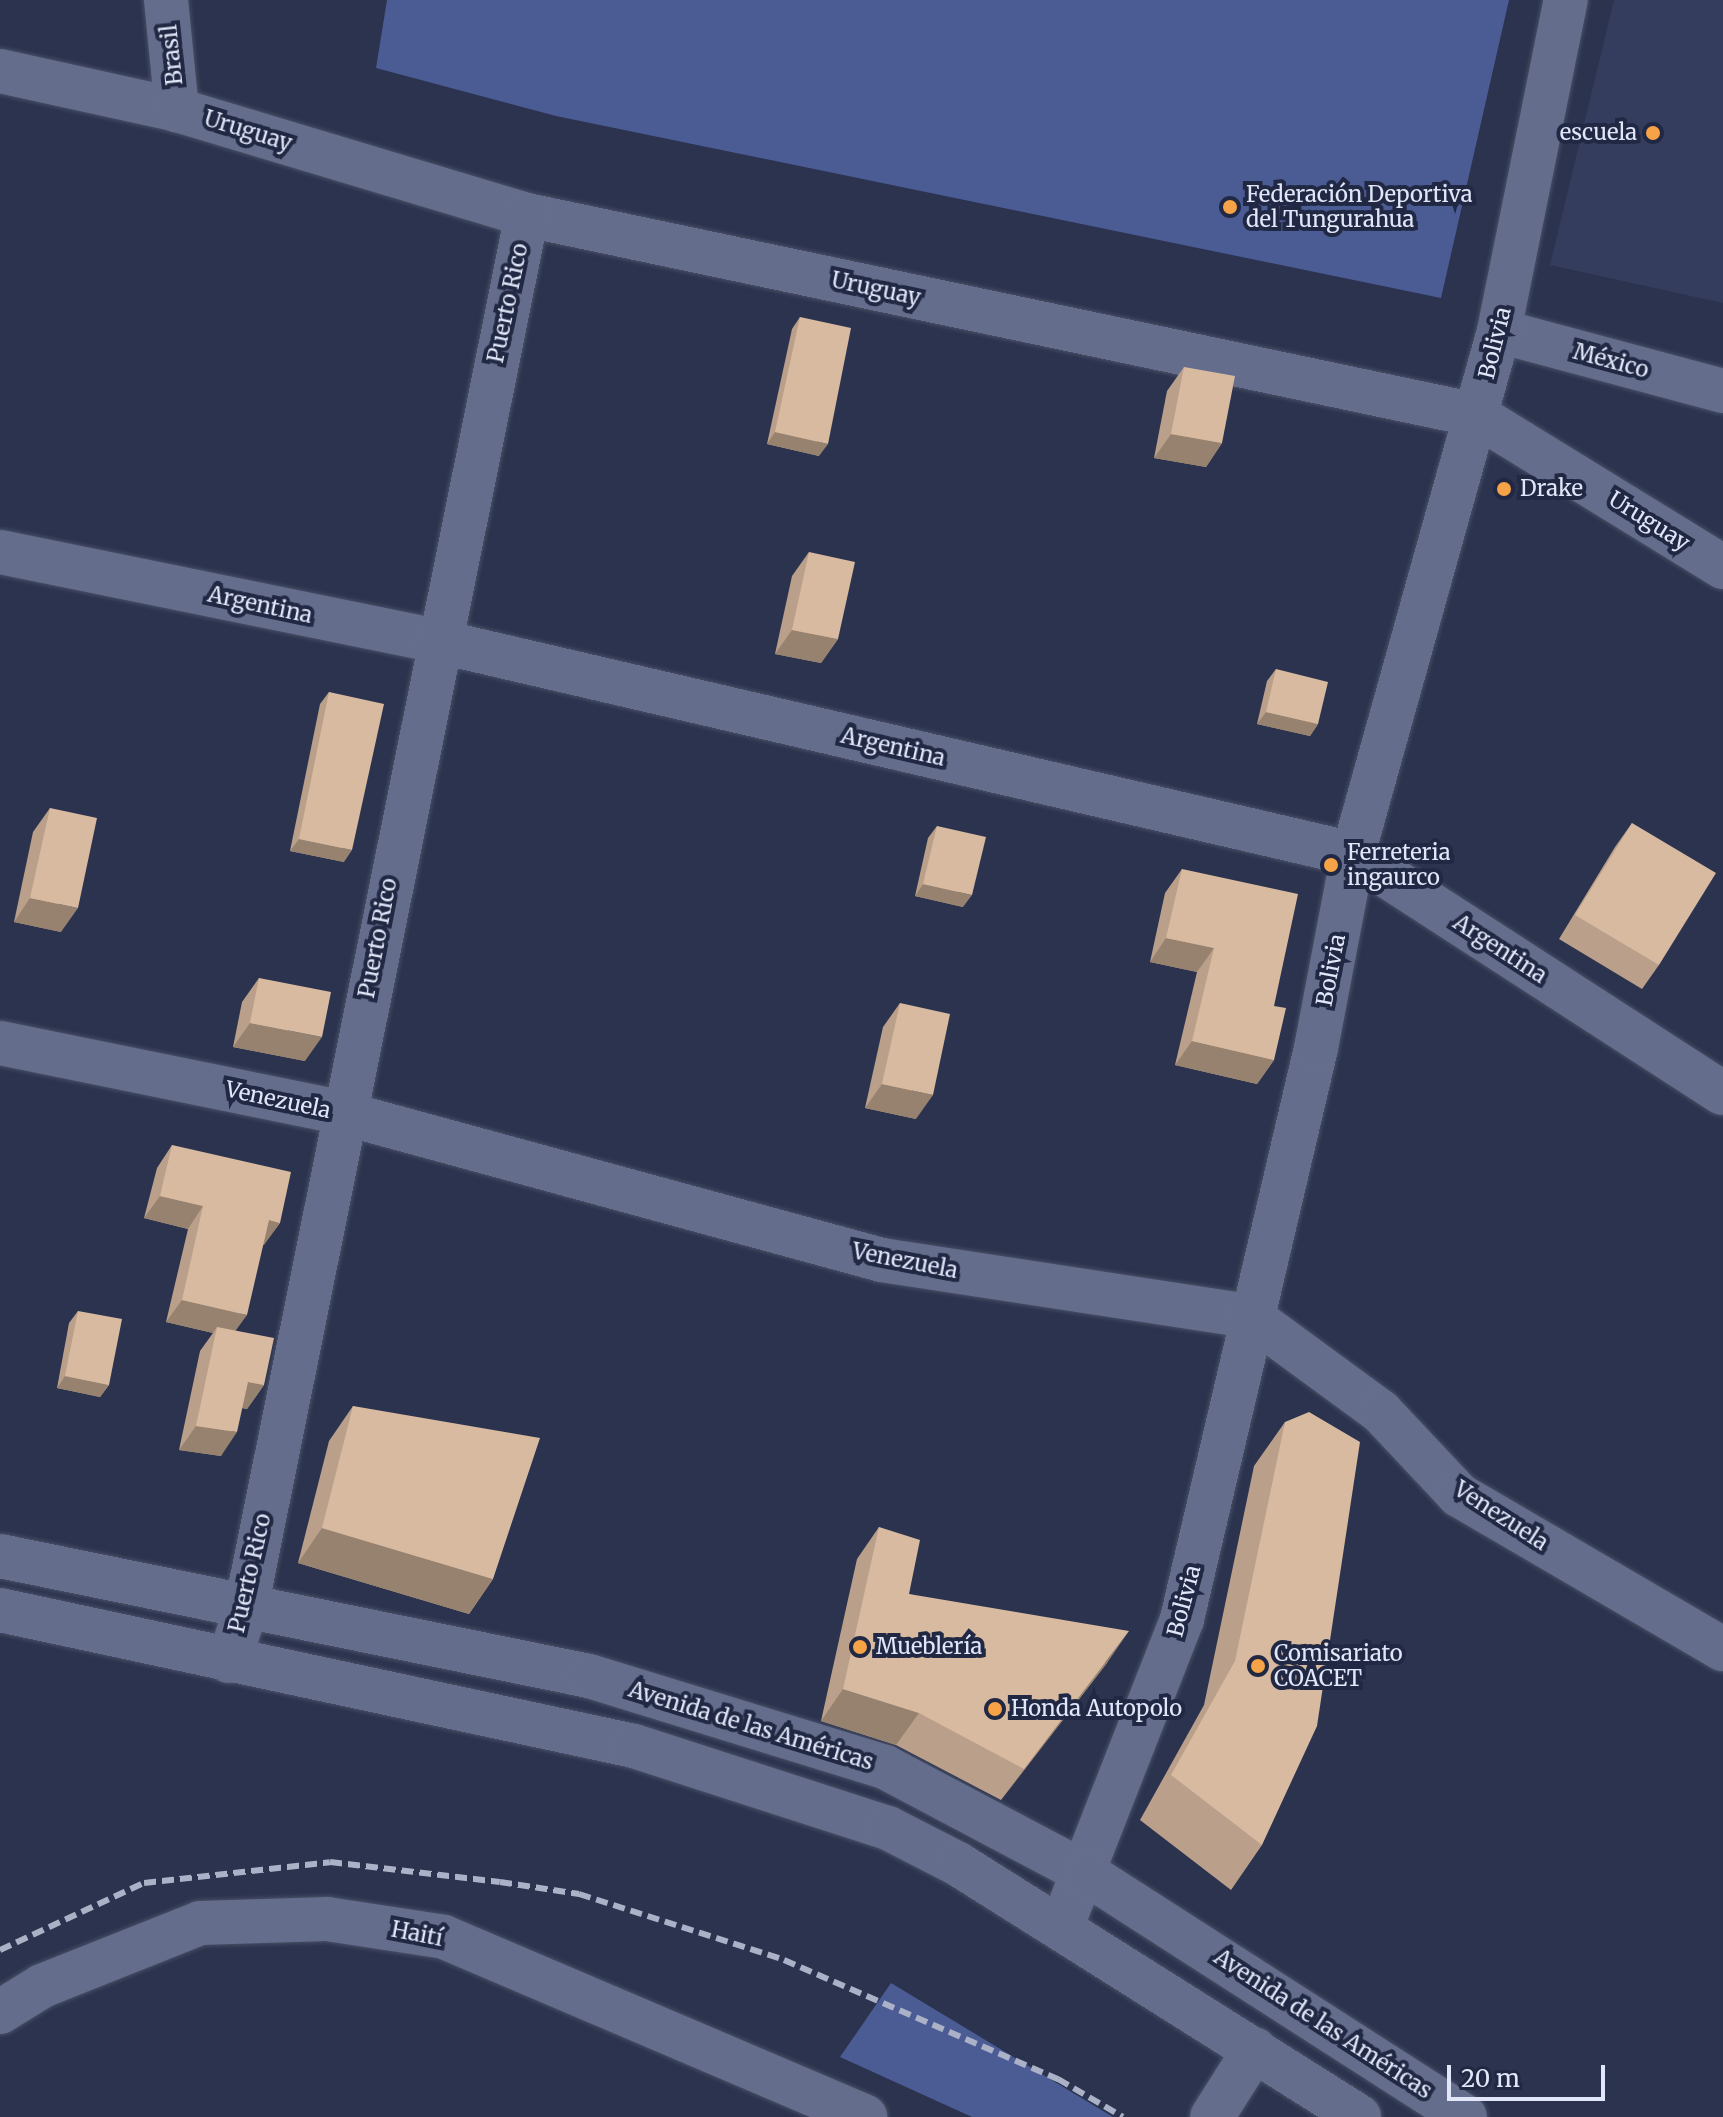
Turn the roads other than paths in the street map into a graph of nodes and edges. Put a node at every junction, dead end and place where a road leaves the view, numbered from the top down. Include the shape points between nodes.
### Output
1 (166, 0) edge
2 (1566, 0) edge
3 (0, 71) edge
4 (177, 110) junction
5 (527, 215) junction
6 (1499, 331) junction
7 (1723, 391) edge
8 (1476, 415) junction
9 (0, 552) edge
10 (1723, 567) edge
11 (437, 641) junction
12 (1353, 854) junction
13 (0, 1043) edge
14 (1723, 1093) edge
15 (343, 1113) junction
16 (1250, 1316) junction
17 (0, 1556) edge
18 (246, 1608) junction
19 (0, 1610) edge
20 (1723, 1649) edge
21 (229, 1661) junction
22 (1087, 1874) junction
23 (1061, 1928) junction
24 (0, 2012) edge
25 (1255, 2049) junction
26 (807, 2105) edge
27 (865, 2117) edge
28 (1212, 2117) edge
29 (1359, 2117) edge
30 (1465, 2117) edge

1 - 4 street, Brasil
2 - 6 street, Bolivia
3 - 4 street, Uruguay
4 - 5 street, Uruguay
5 - 8 street, Uruguay
5 - 11 street, Puerto Rico
6 - 7 street, México
6 - 8 street, Bolivia
8 - 10 street, Uruguay
8 - 12 street, Bolivia
9 - 11 street, Argentina
11 - 12 street, Argentina
11 - 15 street, Puerto Rico
12 - 14 street, Argentina
12 - 16 street, Bolivia
13 - 15 street, Venezuela
15 - 16 street, Venezuela via 882,1260
15 - 18 street, Puerto Rico
16 - 20 street, Venezuela via 1381,1412 1459,1495
16 - 22 street, Bolivia via 1182,1619
17 - 18 street, Avenida de las Américas
18 - 21 street, Puerto Rico
18 - 22 street, Avenida de las Américas via 589,1676 788,1734 885,1767
19 - 21 street
21 - 23 street via 634,1746 826,1807 944,1857
22 - 23 street, Bolivia
22 - 30 street, Avenida de las Américas
23 - 25 street
24 - 26 street, Haití via 42,1986 200,1923 327,1919 444,1937
25 - 28 street
25 - 29 street
26 - 27 street, Haití

